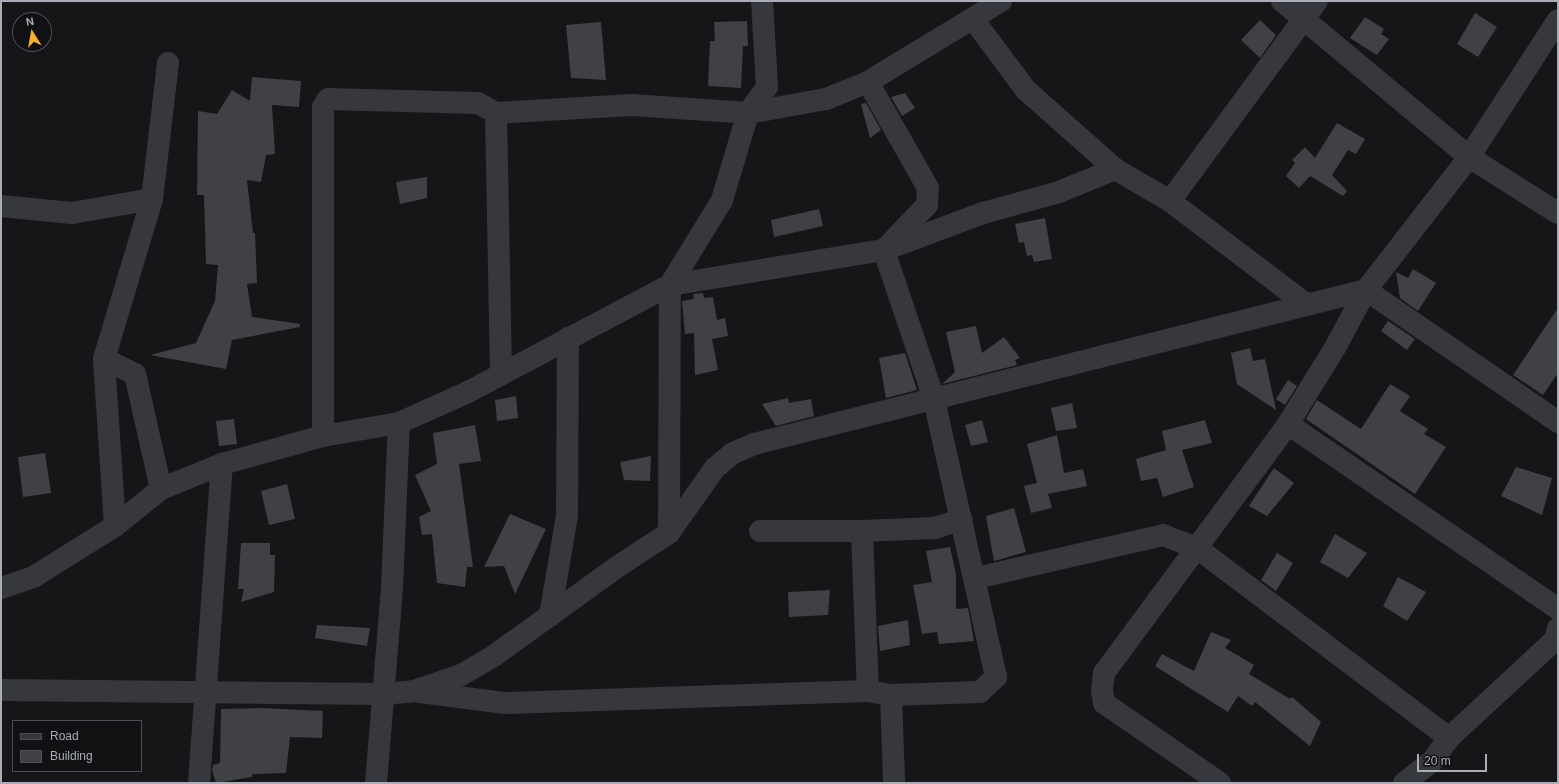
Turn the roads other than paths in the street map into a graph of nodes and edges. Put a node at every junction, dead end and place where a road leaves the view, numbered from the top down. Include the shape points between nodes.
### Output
1 (762, 1) edge
2 (1001, 1) edge
3 (1282, 1) edge
4 (1317, 1) edge
5 (1305, 18) junction
6 (973, 19) junction
7 (1558, 20) edge
8 (168, 64) dead end
9 (868, 82) junction
10 (496, 113) junction
11 (748, 113) junction
12 (1469, 157) junction
13 (1115, 169) junction
14 (152, 199) junction
15 (1170, 201) junction
16 (1, 206) edge
17 (1558, 213) edge
18 (884, 250) junction
19 (670, 285) junction
20 (1366, 290) junction
21 (1308, 305) junction
22 (568, 338) junction
23 (104, 359) junction
24 (501, 372) junction
25 (934, 399) junction
26 (1558, 422) edge
27 (400, 423) junction
28 (1288, 424) junction
29 (323, 436) junction
30 (222, 464) junction
31 (161, 489) junction
32 (962, 519) junction
33 (115, 526) junction
34 (760, 531) dead end
35 (862, 532) junction
36 (669, 533) junction
37 (1197, 548) junction
38 (976, 578) junction
39 (1, 588) edge
40 (1558, 609) edge
41 (550, 616) junction
42 (1558, 628) edge
43 (1, 690) edge
44 (414, 691) junction
45 (207, 692) junction
46 (868, 692) junction
47 (382, 694) junction
48 (891, 695) junction
49 (1449, 738) junction
50 (199, 783) edge
51 (376, 783) edge
52 (894, 783) edge
53 (1220, 783) edge
54 (1404, 783) edge

1 - 11 street via 767,87
2 - 6 street
3 - 5 street
4 - 5 street
5 - 12 street
5 - 15 street
6 - 9 street
6 - 13 street via 1026,90
7 - 12 street
8 - 14 street
9 - 11 street via 826,99
9 - 18 street via 928,188 927,205
10 - 11 street via 632,105
10 - 24 street
10 - 29 street via 478,103 328,99 323,107
11 - 19 street via 722,200
12 - 17 street
12 - 20 street
13 - 15 street
13 - 18 street via 1059,192 983,213
14 - 16 street via 72,213
14 - 23 street
15 - 21 street
18 - 19 street
18 - 25 street
19 - 22 street
19 - 36 street
20 - 21 street
20 - 26 street
20 - 28 street via 1336,346
21 - 25 street
22 - 24 street
22 - 41 street via 567,516
23 - 31 street via 135,374
23 - 33 street
24 - 27 street via 468,392
25 - 32 street
25 - 36 street via 754,444 733,453 715,468
27 - 29 street
27 - 47 street via 392,588
28 - 37 street
28 - 40 street
29 - 30 street
30 - 31 street
30 - 45 street
31 - 33 street
32 - 35 street via 935,528
32 - 38 street
33 - 39 street via 35,576
34 - 35 street
35 - 46 street
36 - 41 street
37 - 38 street via 1163,534
37 - 49 street
37 - 53 street via 1104,672 1102,691 1104,703
38 - 48 street via 996,677 980,692
41 - 44 street via 495,655 460,675
42 - 49 street via 1555,640
43 - 45 street
44 - 46 street via 505,703
44 - 47 street
45 - 47 street
45 - 50 street
46 - 48 street
47 - 51 street
48 - 52 street
49 - 54 street via 1433,760

